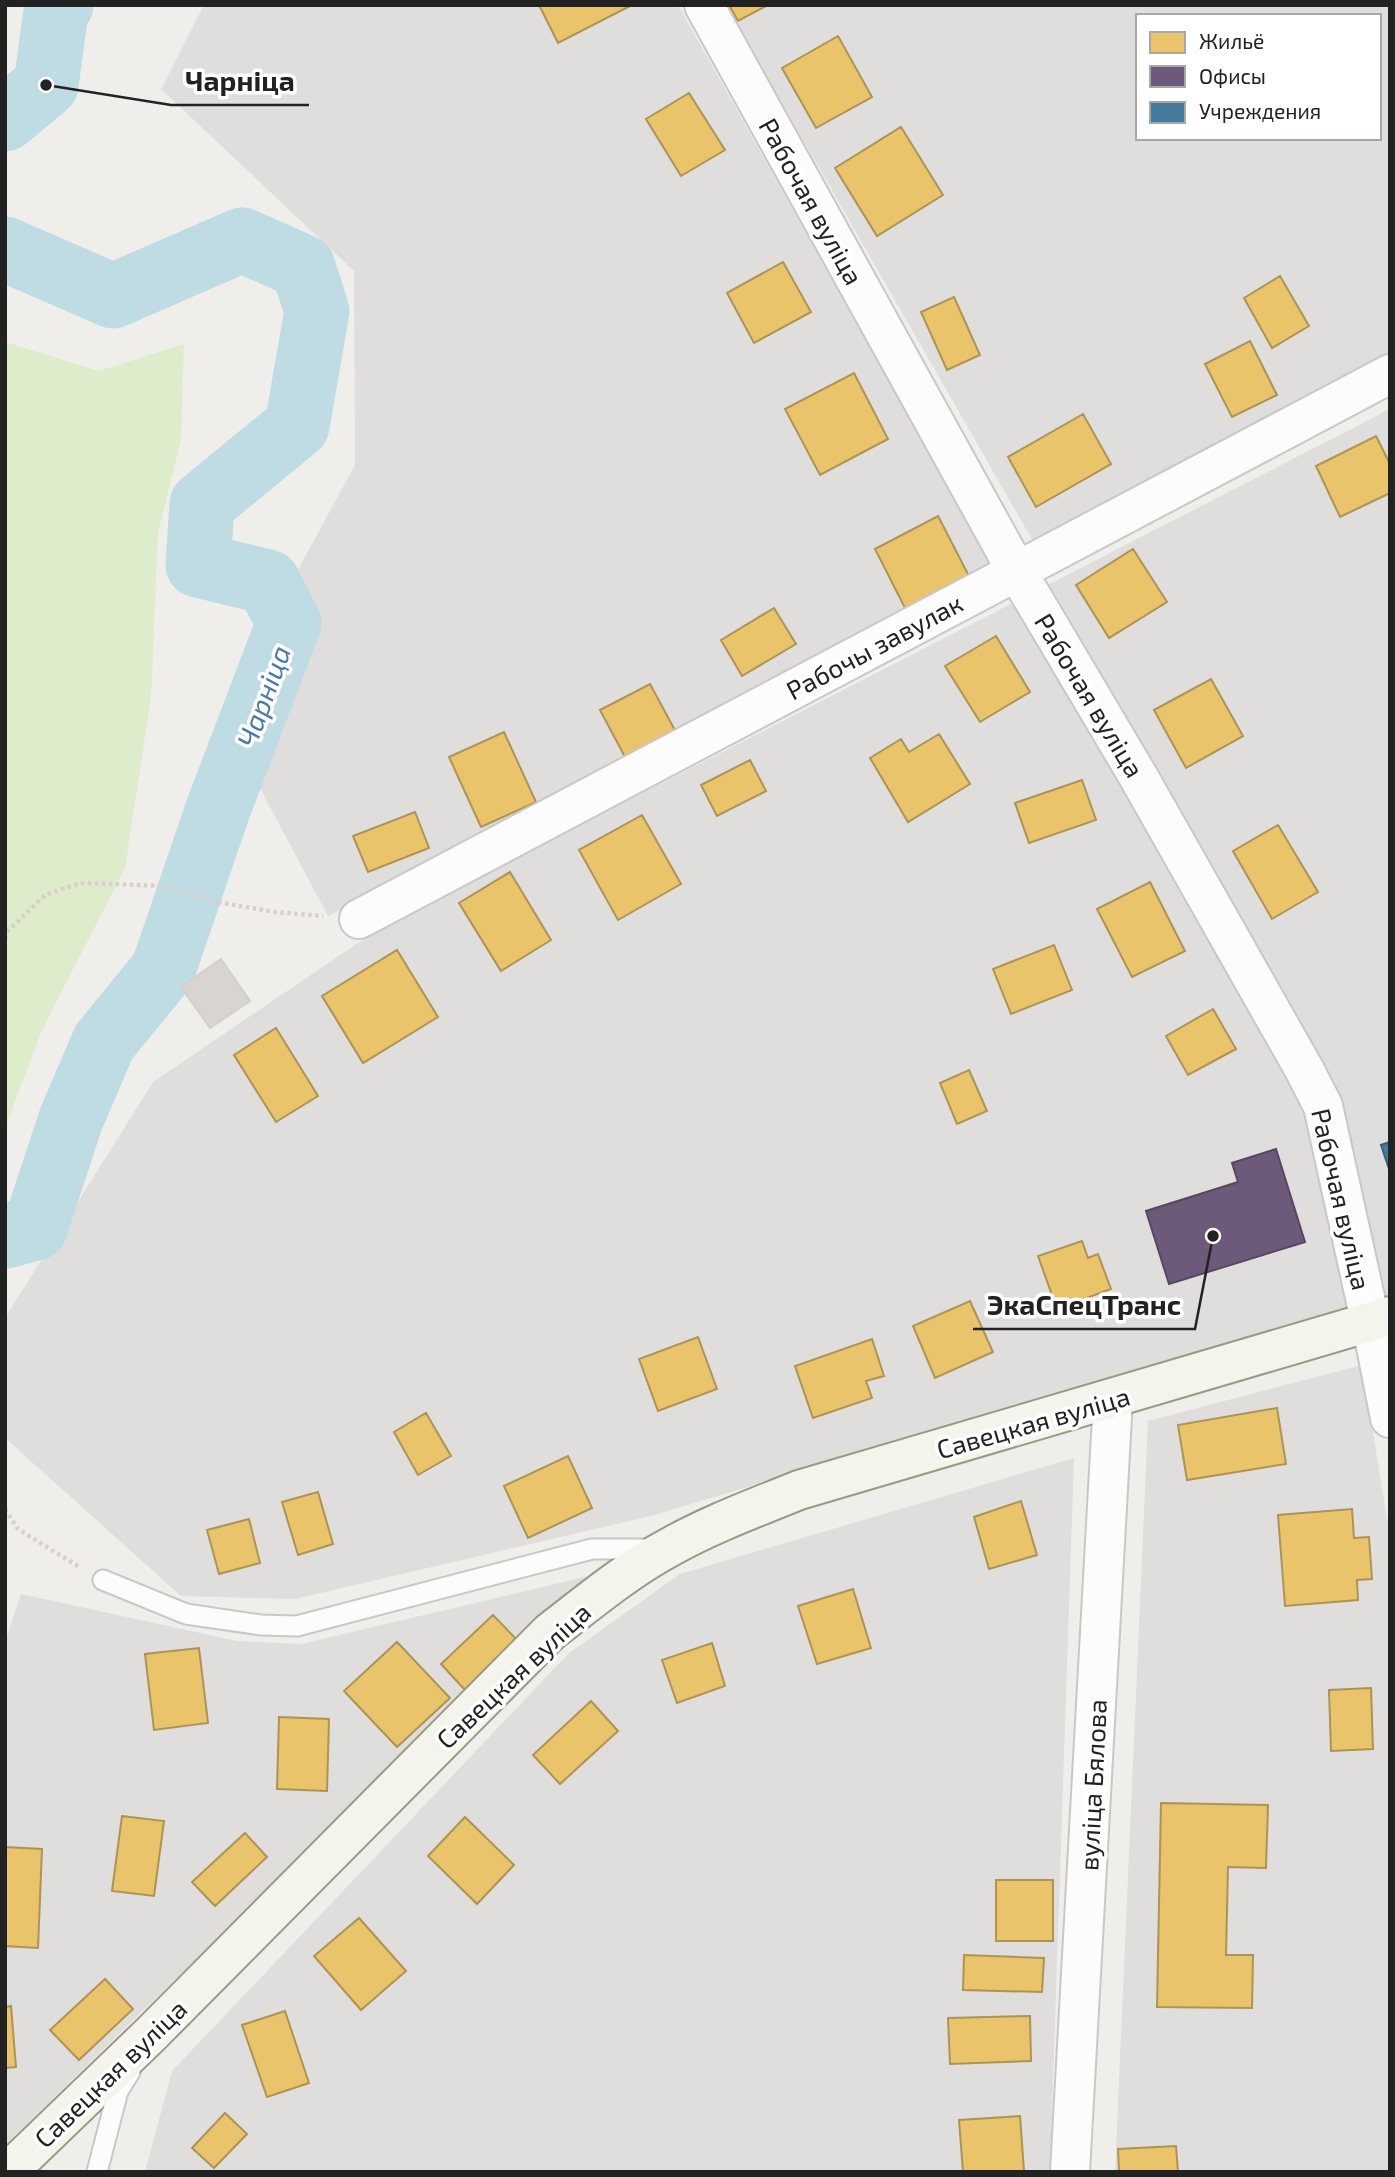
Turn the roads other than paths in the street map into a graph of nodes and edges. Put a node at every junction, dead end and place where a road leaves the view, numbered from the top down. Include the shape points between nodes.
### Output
1 (704, 5) edge
2 (1390, 374) edge
3 (1016, 570) junction
4 (359, 919) road end
5 (1380, 1319) edge
6 (1113, 1399) junction
7 (1390, 1418) edge
8 (668, 1548) junction
9 (103, 1580) road end
10 (151, 2034) junction
11 (8, 2172) edge
12 (97, 2172) edge
13 (1070, 2172) edge

1 - 3 street, Рабочая вуліца
2 - 3 street, Рабочы завулак
3 - 4 street, Рабочы завулак
3 - 5 street, Рабочая вуліца via 1323,1106
5 - 6 main road, Савецкая вуліца
5 - 7 street, Рабочая вуліца
6 - 8 main road, Савецкая вуліца via 799,1490
6 - 13 street, вуліца Бялова
8 - 9 lane via 592,1549 297,1626 186,1614
8 - 10 main road, Савецкая вуліца via 550,1632
10 - 11 main road, Савецкая вуліца
10 - 12 lane via 118,2091

